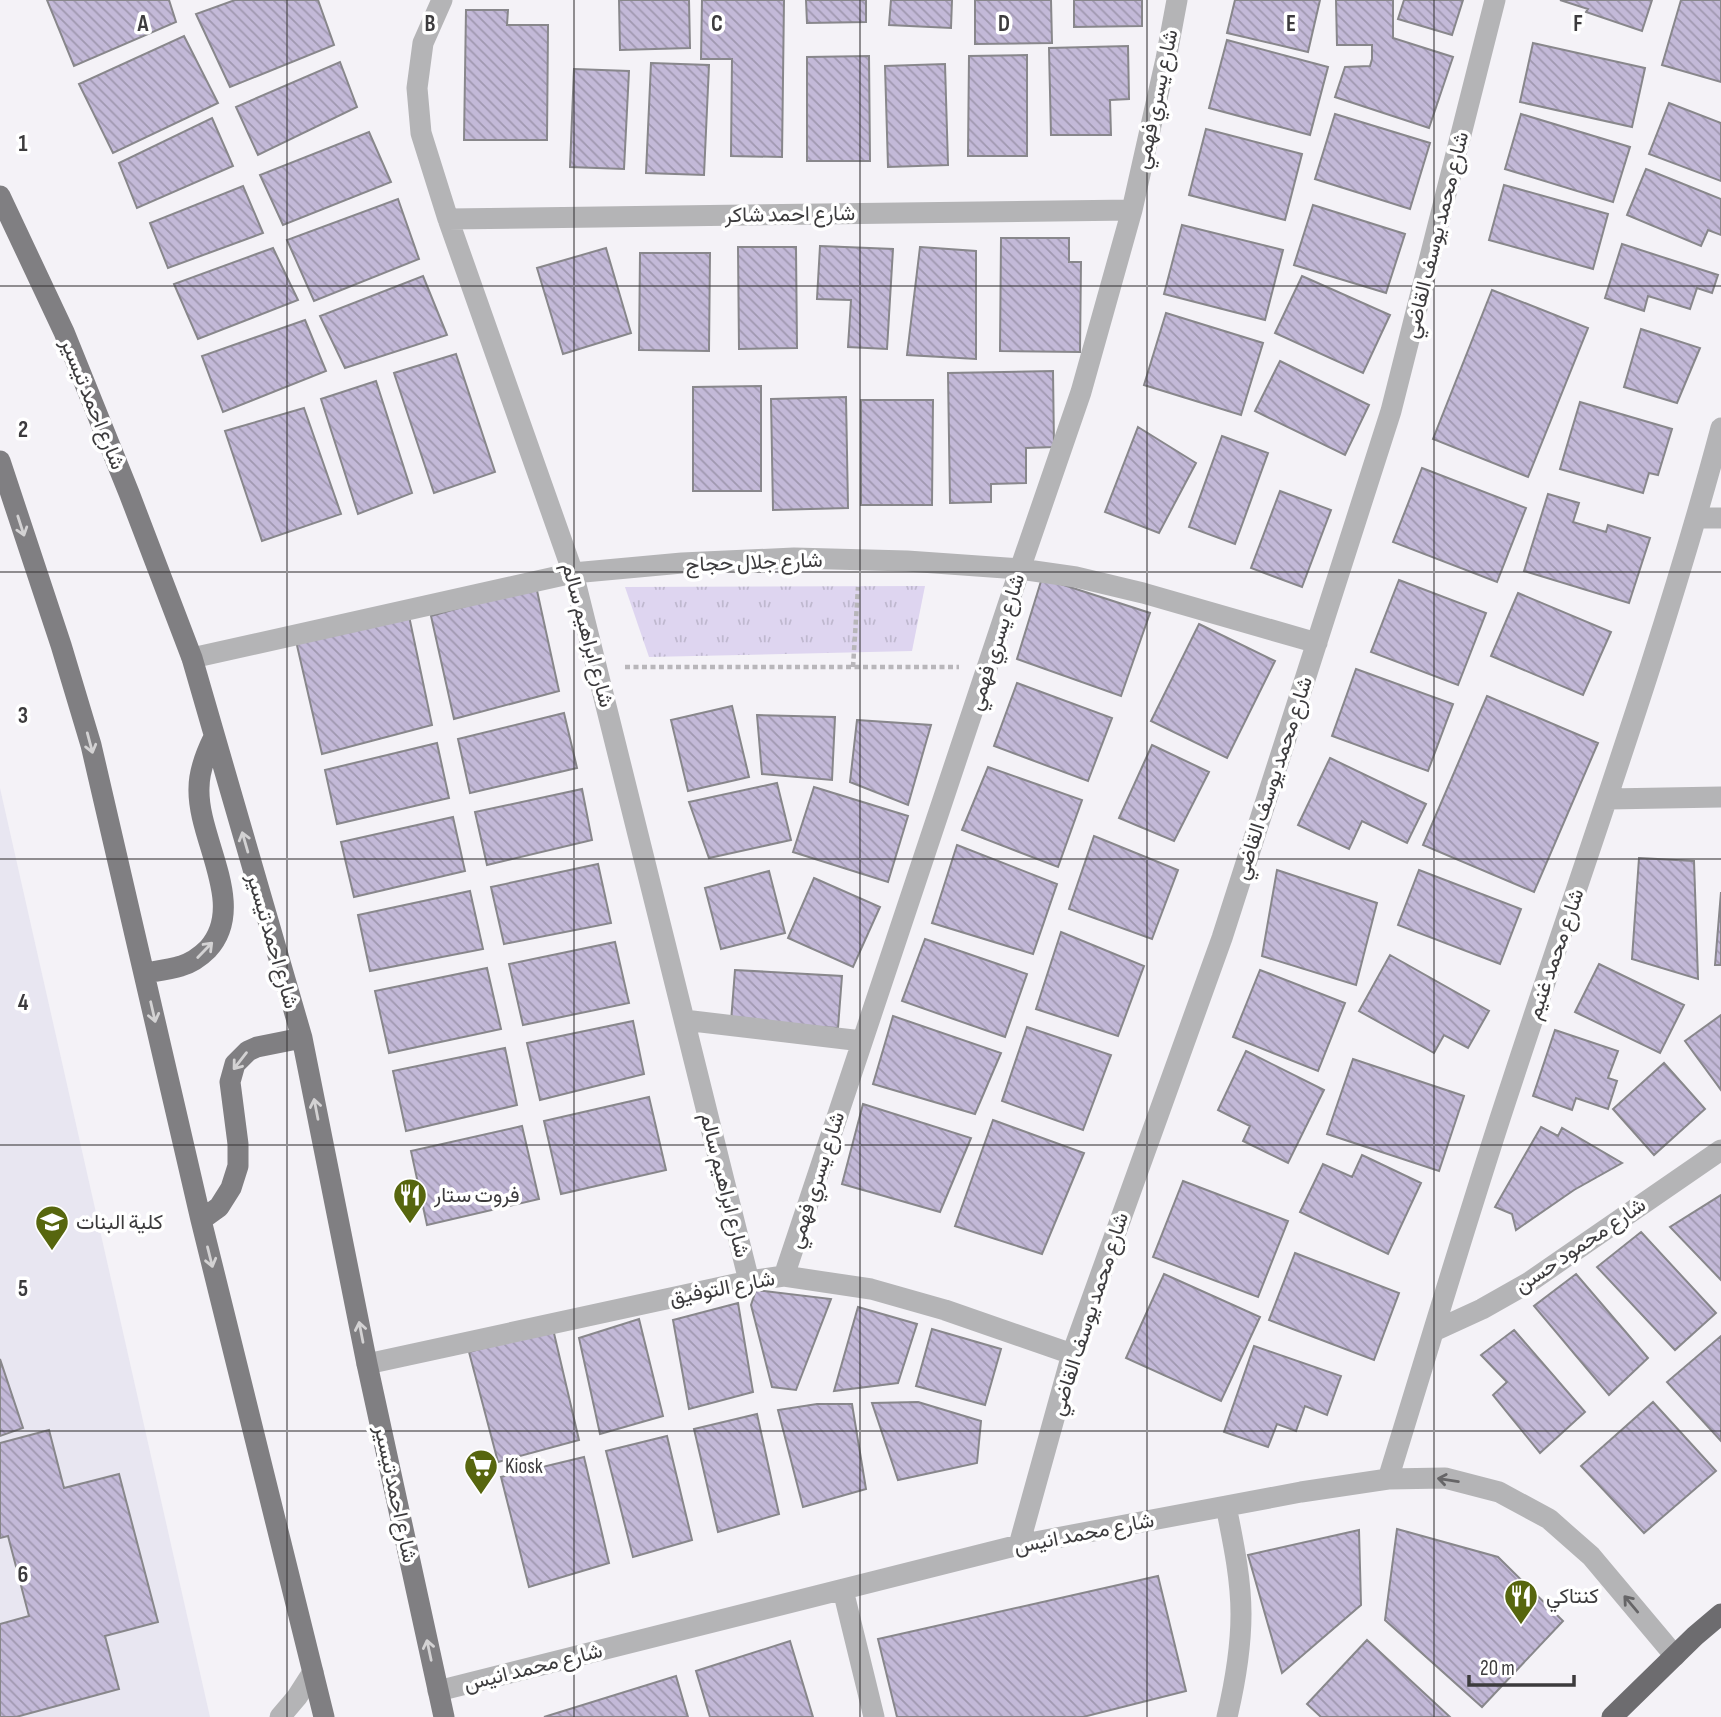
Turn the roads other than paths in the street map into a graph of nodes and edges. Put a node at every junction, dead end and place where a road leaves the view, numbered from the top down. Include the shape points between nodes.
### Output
1 (442, 0) edge
2 (1177, 0) edge
3 (1495, 0) edge
4 (0, 196) edge
5 (1132, 210) junction
6 (448, 219) junction
7 (1721, 428) edge
8 (0, 461) edge
9 (1697, 518) junction
10 (1721, 518) edge
11 (1020, 569) junction
12 (573, 573) junction
13 (1317, 643) junction
14 (191, 658) junction
15 (214, 737) junction
16 (1721, 797) edge
17 (1608, 799) junction
18 (144, 973) junction
19 (684, 1020) junction
20 (302, 1038) junction
21 (862, 1041) junction
22 (1721, 1150) edge
23 (201, 1220) junction
24 (784, 1276) junction
25 (749, 1281) junction
26 (1434, 1331) junction
27 (1072, 1354) junction
28 (368, 1364) junction
29 (1388, 1479) junction
30 (1226, 1506) junction
31 (1019, 1545) junction
32 (843, 1590) junction
33 (1721, 1614) edge
34 (1675, 1656) junction
35 (313, 1672) junction
36 (438, 1691) junction
37 (280, 1717) edge
38 (324, 1717) edge
39 (444, 1717) edge
40 (874, 1717) edge
41 (1227, 1717) edge
42 (1612, 1717) edge

1 - 6 street, شارع ابراهيم سالم via 424,43 416,88 421,133
2 - 5 street, شارع يسري فهمي
3 - 13 street, شارع محمد يوسف القاضي via 1391,411
4 - 14 main road, شارع احمد تيسير via 64,331
5 - 6 street, شارع احمد شاكر
5 - 11 street, شارع يسري فهمي via 1081,392
6 - 12 street, شارع ابراهيم سالم
7 - 9 street, شارع محمد غنيم
8 -> 18 main road via 91,745
9 - 10 street
9 - 17 street, شارع محمد غنيم
11 - 12 street, شارع جلال حجاج via 794,558
11 - 13 street, شارع جلال حجاج via 1143,593
11 - 21 street, شارع يسري فهمي
12 - 14 street, شارع جلال حجاج
12 - 19 street, شارع ابراهيم سالم
13 - 27 street, شارع محمد يوسف القاضي via 1222,939
14 - 15 main road, شارع احمد تيسير
18 -> 15 main road via 180,967 202,955 223,922 222,891 199,788
20 -> 15 main road, شارع احمد تيسير
16 - 17 street
17 - 26 street, شارع محمد غنيم via 1511,1084
18 -> 23 main road
19 - 21 street
19 - 25 street, شارع ابراهيم سالم
20 -> 23 main road via 257,1047 235,1064 230,1082 238,1167 232,1188
28 -> 20 main road, شارع احمد تيسير
21 - 24 street, شارع يسري فهمي
22 - 26 street, شارع محمود حسن via 1528,1283
23 -> 35 main road
24 - 25 street, شارع التوفيق
24 - 27 street, شارع التوفيق via 871,1289
25 - 28 street, شارع التوفيق
26 - 29 street, شارع محمد غنيم
27 - 31 street, شارع محمد يوسف القاضي
36 -> 28 main road, شارع احمد تيسير
29 - 30 street, شارع محمد انيس
34 -> 29 street, شارع محمد انيس via 1591,1556 1549,1519 1499,1492 1444,1478
30 - 31 street, شارع محمد انيس
30 - 41 street via 1241,1614 1237,1670
31 - 32 street, شارع محمد انيس
32 - 36 street, شارع محمد انيس
32 - 40 street
33 - 34 highway
34 - 42 highway
35 - 37 street
35 - 38 main road
36 - 39 main road, شارع احمد تيسير

